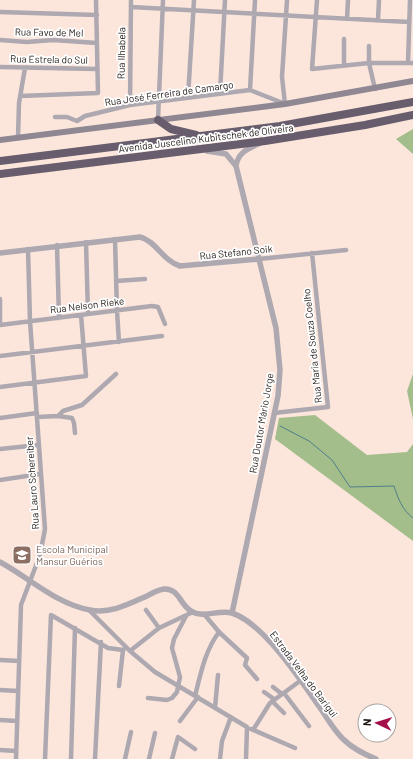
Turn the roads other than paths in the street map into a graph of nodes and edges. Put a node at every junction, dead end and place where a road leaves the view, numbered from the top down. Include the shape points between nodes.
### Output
1 (96, 0) edge
2 (130, 0) edge
3 (163, 0) edge
4 (194, 0) edge
5 (224, 0) edge
6 (256, 0) edge
7 (287, 0) edge
8 (317, 0) edge
9 (348, 0) edge
10 (379, 0) edge
11 (410, 0) edge
12 (131, 7) junction
13 (163, 8) junction
14 (193, 10) junction
15 (0, 12) edge
16 (224, 12) junction
17 (255, 14) junction
18 (97, 15) junction
19 (286, 15) junction
20 (316, 17) junction
21 (347, 19) junction
22 (378, 20) junction
23 (409, 22) junction
24 (344, 39) dead end
25 (0, 40) edge
26 (97, 43) junction
27 (369, 46) dead end
28 (410, 62) edge
29 (369, 63) junction
30 (344, 65) junction
31 (0, 67) edge
32 (26, 68) junction
33 (97, 69) junction
34 (413, 81) edge
35 (375, 89) junction
36 (250, 90) junction
37 (220, 93) junction
38 (20, 96) junction
39 (188, 98) junction
40 (158, 102) junction
41 (413, 102) edge
42 (285, 104) junction
43 (130, 105) junction
44 (413, 115) edge
45 (55, 117) dead end
46 (158, 120) junction
47 (204, 136) junction
48 (18, 137) junction
49 (0, 140) edge
50 (265, 141) junction
51 (197, 150) junction
52 (0, 161) edge
53 (236, 166) junction
54 (0, 174) edge
55 (115, 239) junction
56 (86, 242) junction
57 (57, 245) junction
58 (28, 249) junction
59 (346, 250) dead end
60 (0, 253) edge
61 (312, 253) junction
62 (259, 259) junction
63 (145, 279) dead end
64 (116, 281) junction
65 (0, 299) edge
66 (117, 311) junction
67 (88, 314) junction
68 (81, 315) junction
69 (59, 318) junction
70 (30, 321) junction
71 (165, 324) dead end
72 (0, 325) edge
73 (162, 336) dead end
74 (120, 342) junction
75 (84, 346) junction
76 (32, 352) junction
77 (0, 356) edge
78 (116, 374) dead end
79 (35, 383) junction
80 (0, 387) edge
81 (274, 413) junction
82 (37, 415) junction
83 (58, 416) junction
84 (0, 418) edge
85 (75, 433) dead end
86 (38, 444) junction
87 (0, 449) edge
88 (40, 474) junction
89 (0, 480) edge
90 (0, 562) edge
91 (30, 581) junction
92 (146, 610) dead end
93 (90, 611) junction
94 (193, 612) junction
95 (232, 613) junction
96 (204, 614) junction
97 (186, 616) junction
98 (75, 628) junction
99 (159, 628) junction
100 (219, 632) junction
101 (100, 642) junction
102 (125, 649) junction
103 (130, 651) junction
104 (0, 660) edge
105 (19, 661) junction
106 (218, 674) dead end
107 (257, 679) dead end
108 (300, 681) junction
109 (119, 686) dead end
110 (179, 687) junction
111 (273, 687) dead end
112 (0, 690) edge
113 (18, 691) junction
114 (264, 692) dead end
115 (283, 693) junction
116 (196, 697) junction
117 (148, 698) dead end
118 (273, 700) junction
119 (215, 708) junction
120 (284, 713) dead end
121 (231, 717) junction
122 (0, 720) edge
123 (17, 721) junction
124 (180, 721) dead end
125 (309, 726) dead end
126 (247, 727) junction
127 (253, 730) junction
128 (131, 732) dead end
129 (155, 734) dead end
130 (294, 748) dead end
131 (195, 749) dead end
132 (0, 750) edge
133 (16, 751) junction
134 (16, 759) edge
135 (45, 759) edge
136 (71, 759) edge
137 (95, 759) edge
138 (125, 759) edge
139 (149, 759) edge
140 (172, 759) edge
141 (220, 759) edge
142 (246, 759) edge
143 (376, 759) edge

1 - 18 street
2 - 12 street, Rua Ilhabela
3 - 13 street
4 - 14 street
5 - 16 street
6 - 17 street
7 - 19 street
8 - 20 street
9 - 21 street
10 - 22 street
11 - 23 street
12 - 13 street
12 - 43 street, Rua Ilhabela
13 - 14 street
13 - 40 street
14 - 16 street
14 - 39 street
15 - 18 street
16 - 17 street
16 - 37 street
17 - 19 street
17 - 36 street
18 - 26 street
19 - 20 street
19 - 42 street via 282,76
20 - 21 street
20 - 30 street via 312,69
21 - 22 street
22 - 23 street
23 - 28 street
24 - 30 street
25 - 26 street, Rua Favo de Mel
26 - 33 street
27 - 29 street
28 - 29 street
29 - 30 street
29 - 35 street
31 - 32 street, Rua Estrela do Sul
32 - 33 street, Rua Estrela do Sul
32 - 38 street
33 - 38 street via 98,93
34 - 35 main road
35 - 42 main road
36 - 37 street, Rua José Ferreira de Camargo
36 - 42 street, Rua José Ferreira de Camargo
37 - 39 street, Rua José Ferreira de Camargo
38 - 48 street
39 - 40 street, Rua José Ferreira de Camargo
40 - 43 street, Rua José Ferreira de Camargo
40 - 46 street
41 - 47 highway, Avenida Juscelino Kubitschek de Oliveira via 312,122
42 - 46 main road
43 - 45 street, Rua José Ferreira de Camargo via 77,120
44 - 50 highway, Avenida Juscelino Kubitschek de Oliveira
46 - 47 highway via 171,129
46 - 48 main road
47 - 52 highway, Avenida Juscelino Kubitschek de Oliveira
48 - 49 main road
50 - 51 highway, Avenida Juscelino Kubitschek de Oliveira
50 - 53 street via 242,152
51 - 53 street via 222,153 231,158
51 - 54 highway, Avenida Juscelino Kubitschek de Oliveira
53 - 62 street, Rua Doutor Mário Jorge
55 - 56 street
55 - 62 street, Rua Stefano Soik via 138,237 148,240 170,261 180,266
55 - 64 street
56 - 57 street
56 - 67 street
57 - 58 street
57 - 69 street
58 - 60 street
58 - 70 street, Rua Lauro Schereiber
59 - 61 street, Rua Stefano Soik
61 - 62 street, Rua Stefano Soik
61 - 81 street, Rua Maria de Souza Coelho via 328,407
62 - 81 street, Rua Doutor Mário Jorge via 279,350 280,378
63 - 64 street
64 - 66 street
65 - 72 street
66 - 67 street, Rua Nelson Rieke
66 - 71 street, Rua Nelson Rieke via 157,307
66 - 74 street
67 - 68 street, Rua Nelson Rieke
68 - 69 street, Rua Nelson Rieke
68 - 75 street
69 - 70 street, Rua Nelson Rieke
70 - 72 street, Rua Nelson Rieke
70 - 76 street, Rua Lauro Schereiber
73 - 74 street
74 - 75 street
75 - 76 street
75 - 79 street via 86,376
76 - 77 street
76 - 79 street, Rua Lauro Schereiber
78 - 83 street via 82,405 63,411
79 - 80 street
79 - 82 street, Rua Lauro Schereiber
81 - 95 street, Rua Doutor Mário Jorge
82 - 83 street
82 - 84 street
82 - 86 street, Rua Lauro Schereiber
83 - 85 street via 72,418
86 - 87 street
86 - 88 street, Rua Lauro Schereiber
88 - 89 street
88 - 91 street, Rua Lauro Schereiber via 45,535
90 - 91 street
91 - 93 street via 69,603
91 - 105 street, Rua Lauro Schereiber via 21,605
92 - 99 street
93 - 94 street via 114,609 164,589 175,593
93 - 102 street
94 - 96 street
94 - 97 street
95 - 96 street
95 - 108 street, Estrada Velha do Barigui via 265,636
96 - 100 street
97 - 99 street
97 - 110 street via 172,648 180,676
98 - 101 street
98 - 135 street via 51,615
98 - 136 street
99 - 103 street
100 - 107 street via 247,658 245,665
100 - 116 street via 210,644
101 - 102 street via 108,648
101 - 137 street
102 - 103 street
102 - 109 street
103 - 110 street via 155,672
104 - 105 street
105 - 113 street, Rua Lauro Schereiber
106 - 119 street
108 - 115 street
108 - 143 street, Estrada Velha do Barigui via 341,737 357,750
110 - 116 street
110 - 117 street via 172,698 167,700
111 - 115 street
112 - 113 street
113 - 123 street, Rua Lauro Schereiber
114 - 118 street
115 - 118 street
115 - 125 street
116 - 119 street
116 - 124 street
118 - 120 street
118 - 127 street
119 - 121 street
121 - 126 street
121 - 141 street via 222,741
122 - 123 street
123 - 133 street, Rua Lauro Schereiber
126 - 127 street
126 - 142 street
127 - 130 street
128 - 138 street
129 - 139 street
131 - 140 street via 178,737
132 - 133 street
133 - 134 street, Rua Lauro Schereiber

